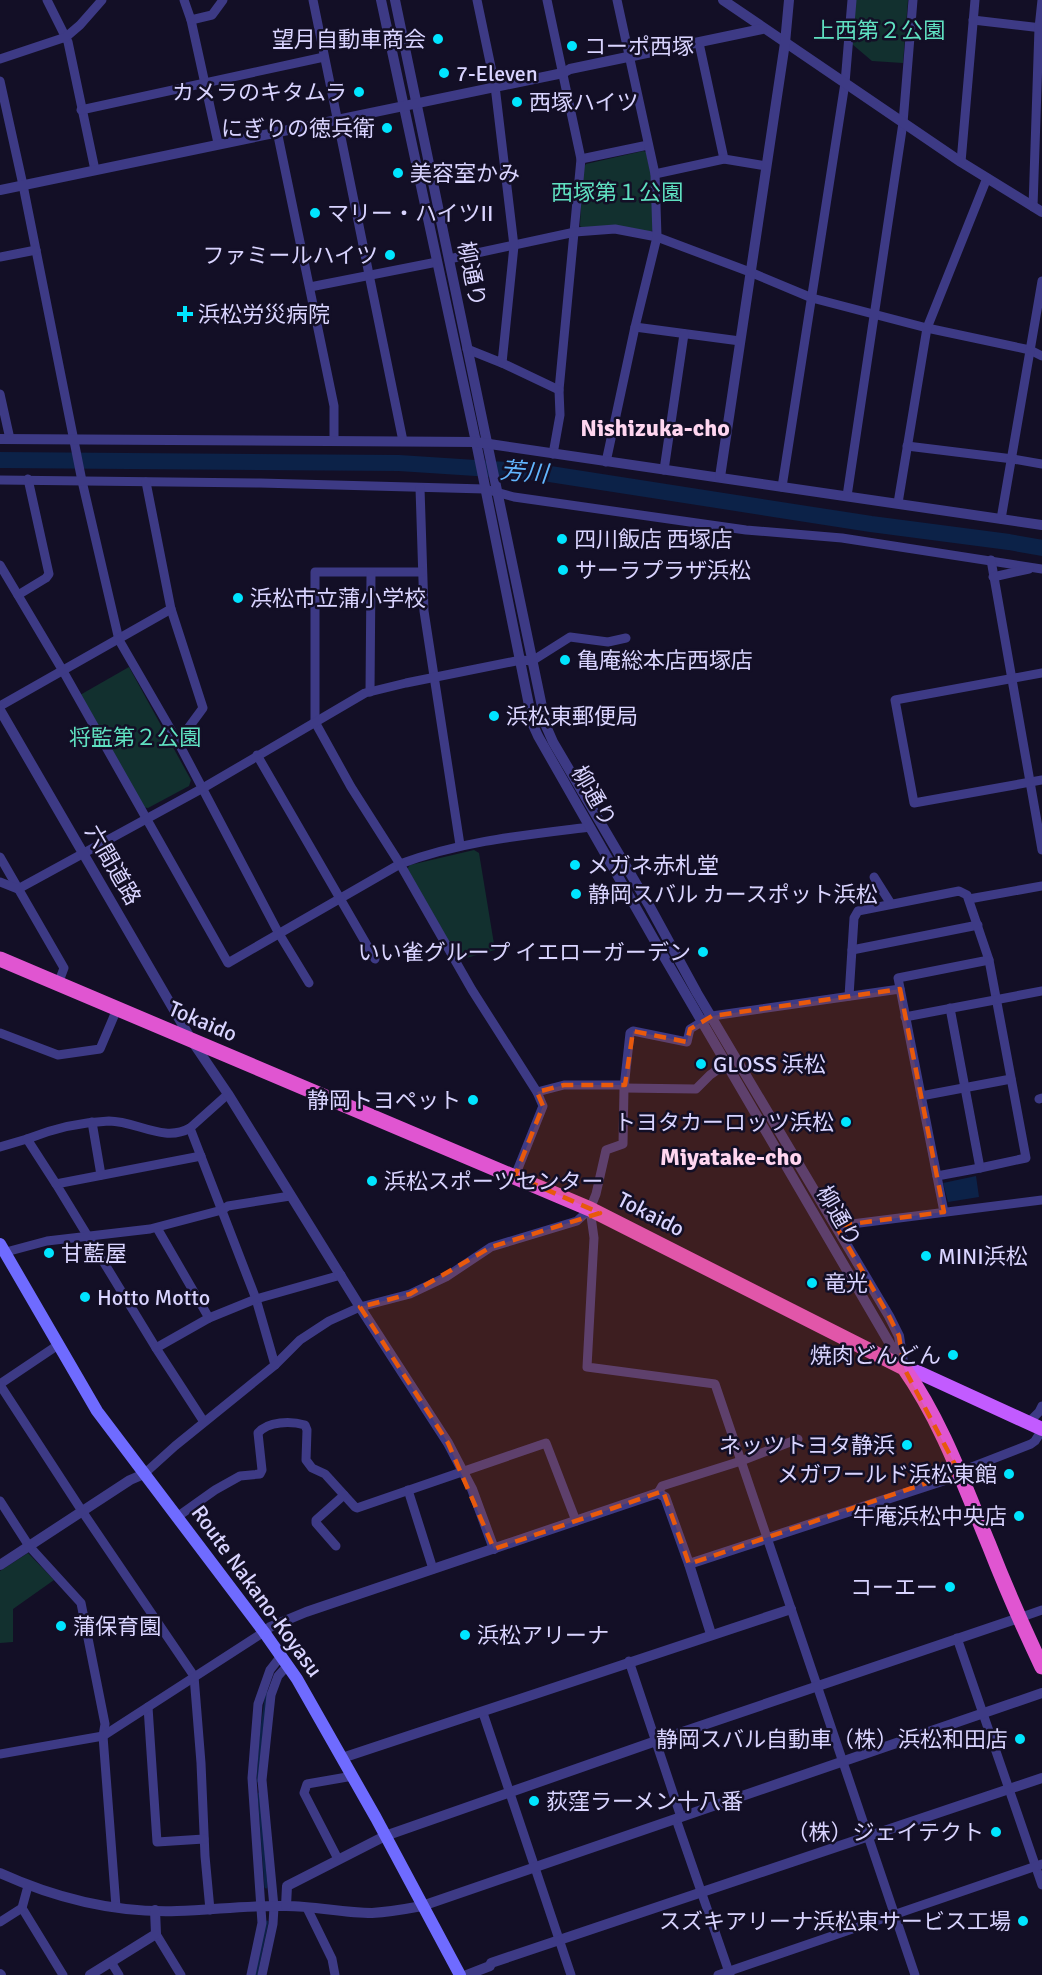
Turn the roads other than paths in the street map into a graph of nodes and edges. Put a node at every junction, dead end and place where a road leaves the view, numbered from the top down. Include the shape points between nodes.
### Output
1 (47, 0) edge
2 (102, 0) edge
3 (184, 0) edge
4 (223, 0) edge
5 (313, 0) edge
6 (381, 0) edge
7 (395, 0) edge
8 (477, 0) edge
9 (547, 0) edge
10 (617, 0) edge
11 (723, 0) edge
12 (789, 0) edge
13 (852, 0) edge
14 (913, 0) edge
15 (975, 0) edge
16 (1042, 0) edge
17 (191, 20) junction
18 (973, 20) junction
19 (762, 28) junction
20 (1040, 28) edge
21 (66, 37) junction
22 (699, 43) junction
23 (785, 43) junction
24 (324, 57) junction
25 (628, 58) junction
26 (0, 59) edge
27 (563, 73) junction
28 (0, 81) edge
29 (205, 82) junction
30 (845, 82) junction
31 (495, 86) junction
32 (416, 102) junction
33 (404, 105) junction
34 (81, 110) junction
35 (337, 119) junction
36 (4, 122) edge
37 (903, 123) junction
38 (278, 131) junction
39 (218, 143) junction
40 (648, 145) junction
41 (580, 159) junction
42 (724, 159) junction
43 (961, 162) junction
44 (766, 166) junction
45 (95, 170) junction
46 (655, 174) junction
47 (987, 178) junction
48 (23, 185) junction
49 (0, 190) edge
50 (1038, 210) edge
51 (575, 232) junction
52 (657, 237) junction
53 (514, 246) junction
54 (36, 250) junction
55 (0, 257) edge
56 (449, 259) junction
57 (437, 262) junction
58 (750, 272) junction
59 (370, 275) junction
60 (1042, 281) edge
61 (310, 287) junction
62 (812, 298) junction
63 (874, 313) junction
64 (635, 327) junction
65 (927, 328) junction
66 (684, 334) junction
67 (740, 341) junction
68 (467, 349) junction
69 (1030, 350) junction
70 (1042, 356) edge
71 (501, 363) junction
72 (559, 390) junction
73 (0, 394) edge
74 (5, 439) edge
75 (334, 441) junction
76 (403, 441) junction
77 (75, 442) junction
78 (482, 446) junction
79 (908, 446) junction
80 (553, 454) junction
81 (1013, 459) junction
82 (606, 462) junction
83 (1042, 464) edge
84 (664, 470) junction
85 (720, 477) junction
86 (82, 478) junction
87 (28, 479) junction
88 (0, 480) edge
89 (146, 482) junction
90 (420, 488) junction
91 (782, 488) junction
92 (490, 489) junction
93 (847, 496) junction
94 (898, 503) junction
95 (1001, 519) junction
96 (1042, 525) edge
97 (991, 560) junction
98 (0, 565) edge
99 (1038, 569) edge
100 (422, 572) junction
101 (371, 573) junction
102 (993, 577) junction
103 (18, 595) junction
104 (171, 609) junction
105 (626, 638) dead end
106 (118, 640) junction
107 (526, 660) junction
108 (63, 671) junction
109 (1042, 674) edge
110 (434, 677) junction
111 (1012, 679) junction
112 (370, 692) junction
113 (0, 708) edge
114 (315, 722) junction
115 (178, 742) junction
116 (256, 755) junction
117 (1042, 780) edge
118 (1030, 782) junction
119 (203, 788) junction
120 (146, 819) junction
121 (590, 827) junction
122 (460, 845) junction
123 (1042, 850) edge
124 (84, 854) junction
125 (0, 857) edge
126 (400, 864) junction
127 (874, 877) dead end
128 (0, 882) edge
129 (1042, 886) edge
130 (18, 889) junction
131 (340, 897) junction
132 (969, 899) junction
133 (891, 904) junction
134 (978, 925) junction
135 (278, 932) junction
136 (852, 950) junction
137 (0, 959) edge
138 (375, 959) dead end
139 (989, 960) junction
140 (309, 983) dead end
141 (58, 984) junction
142 (900, 989) junction
143 (1042, 991) edge
144 (849, 996) junction
145 (996, 999) junction
146 (950, 1008) junction
147 (117, 1009) junction
148 (905, 1017) junction
149 (707, 1018) junction
150 (0, 1033) edge
151 (192, 1041) junction
152 (727, 1063) junction
153 (1011, 1078) junction
154 (625, 1087) junction
155 (965, 1088) junction
156 (537, 1092) junction
157 (228, 1094) junction
158 (921, 1096) junction
159 (92, 1122) junction
160 (190, 1128) junction
161 (27, 1139) junction
162 (0, 1147) edge
163 (201, 1156) junction
164 (980, 1168) junction
165 (101, 1175) junction
166 (515, 1176) junction
167 (937, 1176) junction
168 (56, 1184) junction
169 (291, 1196) junction
170 (1042, 1200) edge
171 (590, 1209) junction
172 (222, 1210) junction
173 (944, 1212) junction
174 (836, 1226) junction
175 (157, 1228) junction
176 (88, 1235) junction
177 (3, 1248) edge
178 (341, 1275) junction
179 (256, 1299) junction
180 (360, 1307) junction
181 (209, 1318) junction
182 (58, 1345) junction
183 (156, 1348) junction
184 (275, 1365) junction
185 (904, 1368) junction
186 (0, 1384) edge
187 (1042, 1406) edge
188 (204, 1422) junction
189 (1028, 1423) junction
190 (1042, 1430) edge
191 (798, 1439) dead end
192 (741, 1461) junction
193 (464, 1471) junction
194 (959, 1472) junction
195 (144, 1474) junction
196 (408, 1490) junction
197 (658, 1493) junction
198 (344, 1494) junction
199 (0, 1501) edge
200 (82, 1511) junction
201 (177, 1517) junction
202 (576, 1521) junction
203 (767, 1539) junction
204 (29, 1546) junction
205 (336, 1546) dead end
206 (494, 1549) junction
207 (689, 1564) junction
208 (0, 1565) edge
209 (433, 1569) junction
210 (790, 1608) junction
211 (1042, 1610) edge
212 (1019, 1618) junction
213 (264, 1632) junction
214 (711, 1634) junction
215 (957, 1638) junction
216 (285, 1660) junction
217 (629, 1661) junction
218 (1042, 1667) edge
219 (194, 1676) junction
220 (818, 1687) junction
221 (1042, 1693) edge
222 (148, 1707) junction
223 (483, 1713) junction
224 (984, 1714) junction
225 (103, 1736) junction
226 (656, 1741) junction
227 (0, 1754) edge
228 (342, 1758) junction
229 (843, 1762) junction
230 (353, 1776) junction
231 (1042, 1778) edge
232 (1009, 1789) junction
233 (510, 1791) junction
234 (678, 1818) junction
235 (385, 1836) junction
236 (869, 1837) junction
237 (204, 1839) junction
238 (338, 1859) junction
239 (1039, 1865) edge
240 (535, 1867) junction
241 (0, 1873) edge
242 (1042, 1885) edge
243 (28, 1886) junction
244 (701, 1893) junction
245 (286, 1906) junction
246 (422, 1906) junction
247 (116, 1907) junction
248 (261, 1907) junction
249 (274, 1907) junction
250 (22, 1908) junction
251 (307, 1908) junction
252 (210, 1910) junction
253 (156, 1911) junction
254 (895, 1915) junction
255 (0, 1922) edge
256 (156, 1934) junction
257 (560, 1941) junction
258 (111, 1962) junction
259 (730, 1973) edge
260 (63, 1975) edge
261 (90, 1975) edge
262 (119, 1975) edge
263 (181, 1975) edge
264 (251, 1975) edge
265 (262, 1975) edge
266 (335, 1975) edge
267 (460, 1975) edge
268 (467, 1975) edge
269 (571, 1975) edge
270 (718, 1975) edge
271 (915, 1975) edge

1 - 21 street
2 - 21 street
3 - 17 street
4 - 17 street via 212,15
5 - 24 street
6 - 33 street, 柳通り
7 - 32 street, 柳通り
8 - 31 street
9 - 27 street
10 - 25 street
11 - 19 street
12 - 23 street
13 - 30 street
14 - 37 street
15 - 18 street
16 - 20 street
17 - 29 street
18 - 20 street
18 - 43 street
19 - 22 street
19 - 23 street
20 - 50 street
21 - 26 street
21 - 34 street
22 - 25 street
22 - 42 street
23 - 30 street
23 - 44 street
24 - 29 street
24 - 35 street
25 - 27 street
25 - 40 street
27 - 31 street
27 - 41 street
28 - 36 street
29 - 34 street
29 - 39 street
30 - 37 street
30 - 62 street
31 - 32 street
31 - 53 street
32 - 33 street
32 - 56 street, 柳通り
33 - 35 street
33 - 57 street, 柳通り
34 - 45 street
35 - 38 street
35 - 59 street
36 - 48 street
37 - 43 street
37 - 63 street
38 - 39 street
38 - 61 street
39 - 45 street
40 - 41 street
40 - 46 street
41 - 51 street
42 - 44 street
42 - 46 street
43 - 47 street
44 - 58 street
45 - 48 street
46 - 52 street
47 - 50 street
47 - 65 street
48 - 49 street
48 - 54 street
51 - 52 street via 615,229
51 - 53 street
51 - 72 street
52 - 58 street
52 - 64 street
53 - 56 street
53 - 71 street
54 - 55 street
54 - 77 street
56 - 68 street, 柳通り
57 - 59 street
57 - 78 street, 柳通り
58 - 62 street
58 - 67 street
59 - 61 street
59 - 76 street
60 - 69 street
61 - 75 street via 334,406
62 - 63 street
62 - 91 street
63 - 65 street
63 - 93 street
64 - 66 street
64 - 82 street
65 - 69 street
65 - 79 street
66 - 67 street
66 - 84 street
67 - 85 street
68 - 71 street
68 - 78 street, 柳通り
69 - 70 street
69 - 81 street
71 - 72 street
72 - 80 street via 560,415
73 - 74 street
74 - 77 street
75 - 76 street
75 - 77 street
76 - 78 street
77 - 86 street
78 - 80 street
78 - 92 street, 柳通り
79 - 81 street
79 - 94 street
80 - 82 street
81 - 83 street
81 - 95 street
82 - 84 street
84 - 85 street
85 - 91 street
86 - 87 street
86 - 89 street
86 - 106 street
87 - 88 street
87 - 103 street via 48,576
89 - 90 street
89 - 104 street
90 - 92 street
90 - 100 street
91 - 93 street
92 - 97 street via 746,530 842,538
92 - 107 street, 柳通り
93 - 94 street
94 - 95 street
95 - 96 street
97 - 99 street
97 - 102 street
98 - 103 street
99 - 102 street
100 - 101 street
100 - 110 street
101 - 112 street
101 - 114 street via 315,572
102 - 111 street
103 - 108 street
104 - 106 street
104 - 115 street via 203,708
105 - 107 street via 608,642 570,637
106 - 108 street
106 - 115 street
107 - 110 street
107 - 121 street, 柳通り via 533,725
107 - 149 street, 柳通り via 553,742
108 - 113 street
108 - 120 street
109 - 111 street
110 - 112 street
110 - 122 street
111 - 118 street
111 - 118 street via 896,700 914,803
112 - 114 street
113 - 124 street, 六間道路
114 - 116 street
114 - 126 street
115 - 119 street
116 - 119 street
116 - 131 street
117 - 118 street
118 - 123 street
119 - 120 street
119 - 135 street
120 - 124 street
120 - 135 street via 228,963
121 - 122 street
121 - 149 street, 柳通り
122 - 126 street
124 - 130 street
124 - 151 street, 六間道路
125 - 130 street
126 - 131 street
126 - 156 street via 472,990
127 - 133 street
128 - 130 street
129 - 132 street
130 - 141 street via 64,968
131 - 135 street
131 - 138 street
132 - 133 street via 958,891
132 - 134 street
133 - 136 street via 855,914
134 - 136 street
134 - 139 street
135 - 140 street
136 - 144 street
137 - 141 highway, Tokaido
139 - 142 street via 898,978
139 - 145 street
141 - 147 highway, Tokaido
142 - 144 street
142 - 148 street
143 - 145 street
144 - 149 street
145 - 146 street
145 - 153 street
146 - 148 street
146 - 155 street
147 - 150 street via 100,1049 58,1055
147 - 151 highway, Tokaido
148 - 158 street
149 - 152 street, 柳通り
149 - 154 street via 690,1029 687,1042 630,1033
149 - 174 street, 柳通り
151 - 157 street, 六間道路
151 - 166 highway, Tokaido
152 - 154 street via 696,1089
152 - 185 street, 柳通り
153 - 155 street
153 - 164 street via 1026,1158
154 - 156 street via 564,1085
154 - 171 street via 623,1144 606,1150
155 - 158 street
155 - 164 street
156 - 166 street via 543,1106
157 - 160 street
157 - 169 street, 六間道路
158 - 167 street
159 - 160 street via 125,1122 166,1134
159 - 161 street
159 - 165 street
160 - 163 street
161 - 162 street
161 - 168 street
163 - 165 street
163 - 172 street
164 - 167 street
165 - 168 street
166 - 171 highway, Tokaido
167 - 173 street
168 - 176 street
169 - 172 street
169 - 178 street, 六間道路
170 - 173 street
171 - 180 street via 577,1221 491,1247 446,1277 410,1294
171 - 185 highway, Tokaido
171 - 192 street via 594,1238 588,1367 715,1384
172 - 175 street
172 - 179 street
173 - 174 street
174 - 185 street, 柳通り via 899,1336
175 - 176 street
175 - 181 street
176 - 177 street
176 - 183 street
177 - 182 main road, Route Nakano-Koyasu
178 - 179 street
178 - 180 street, 六間道路
179 - 181 street
179 - 184 street
180 - 184 street via 300,1340
180 - 193 street, 六間道路
181 - 183 street
182 - 186 street
182 - 195 main road, Route Nakano-Koyasu via 97,1411
183 - 188 street
184 - 188 street
185 - 189 main road
185 - 194 highway via 926,1402
186 - 200 street
187 - 189 street
188 - 195 street
189 - 190 main road
190 - 194 street via 1031,1444
191 - 192 street
192 - 197 street via 662,1486
192 - 203 street
193 - 196 street
193 - 202 street via 546,1443
193 - 206 street, 六間道路
194 - 203 street
194 - 212 highway
195 - 200 street
195 - 201 main road, Route Nakano-Koyasu
196 - 198 street via 357,1508
196 - 209 street
197 - 202 street
197 - 207 street via 665,1497
198 - 201 street via 306,1460 305,1425 284,1422 262,1428 258,1433 260,1474 240,1476
198 - 205 street via 316,1520
199 - 204 street
200 - 204 street
200 - 219 street
201 - 213 main road, Route Nakano-Koyasu
202 - 206 street
203 - 207 street
203 - 210 street
204 - 208 street
204 - 225 street via 81,1603 105,1724
206 - 209 street
207 - 214 street
209 - 213 street via 306,1612
210 - 214 street
210 - 220 street
211 - 212 street
212 - 215 street
212 - 218 highway
213 - 216 main road, Route Nakano-Koyasu
213 - 219 street
214 - 217 street
215 - 220 street
215 - 224 street
216 - 228 main road, Route Nakano-Koyasu
216 - 248 street via 270,1670 258,1704 252,1778
216 - 249 street via 271,1695 262,1780
217 - 223 street
217 - 226 street
219 - 222 street
219 - 237 street
220 - 226 street
220 - 229 street
221 - 224 street
222 - 225 street
222 - 237 street via 157,1842
223 - 228 street
223 - 233 street
224 - 229 street
224 - 232 street
225 - 227 street
225 - 247 street
226 - 233 street
226 - 234 street
228 - 230 main road, Route Nakano-Koyasu
229 - 234 street
229 - 236 street
230 - 235 main road, Route Nakano-Koyasu
230 - 238 street via 307,1784 304,1793
231 - 232 street
232 - 236 street
232 - 239 street
233 - 235 street
233 - 240 street
234 - 240 street
234 - 244 street
235 - 238 street
235 - 246 main road, Route Nakano-Koyasu
236 - 244 street
236 - 254 street
237 - 252 street
238 - 245 street via 287,1886
239 - 242 street
239 - 254 street
240 - 246 street
240 - 257 street
241 - 243 street
243 - 247 street
243 - 250 street
244 - 257 street
244 - 259 street
245 - 249 street
245 - 251 street
246 - 251 street via 372,1913
246 - 267 main road, Route Nakano-Koyasu
247 - 253 street
248 - 249 street
248 - 252 street
248 - 264 street via 261,1932
249 - 265 street
250 - 255 street
250 - 260 street
251 - 266 street via 332,1959
252 - 253 street
253 - 256 street
254 - 259 street
254 - 271 street
256 - 258 street
256 - 263 street
257 - 268 street via 491,1963
257 - 269 street
258 - 261 street
258 - 262 street
259 - 270 street

